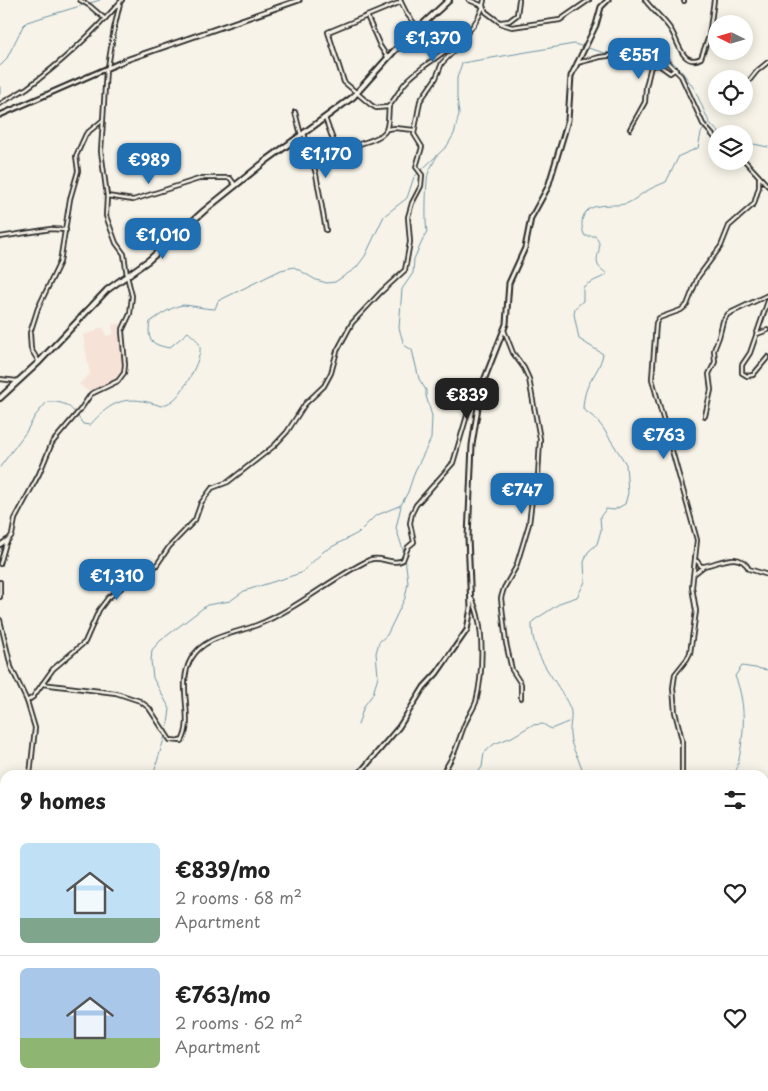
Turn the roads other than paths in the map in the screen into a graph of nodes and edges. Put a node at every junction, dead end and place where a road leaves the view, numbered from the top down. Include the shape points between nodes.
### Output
1 (80, 0) edge
2 (299, 0) edge
3 (449, 0) edge
4 (469, 0) edge
5 (484, 0) edge
6 (519, 0) edge
7 (589, 0) edge
8 (608, 0) edge
9 (645, 0) edge
10 (714, 0) edge
11 (121, 1) edge
12 (400, 1) edge
13 (483, 6) junction
14 (367, 16) junction
15 (105, 19) junction
16 (500, 22) junction
17 (418, 28) junction
18 (461, 38) junction
19 (388, 58) junction
20 (768, 62) edge
21 (577, 63) junction
22 (107, 68) junction
23 (676, 69) junction
24 (753, 76) edge
25 (356, 93) junction
26 (0, 104) edge
27 (389, 106) junction
28 (295, 112) dead end
29 (0, 115) edge
30 (325, 118) junction
31 (103, 120) junction
32 (387, 129) junction
33 (414, 130) junction
34 (630, 130) dead end
35 (708, 130) edge
36 (302, 134) junction
37 (752, 170) edge
38 (759, 178) junction
39 (236, 186) junction
40 (768, 186) edge
41 (107, 196) junction
42 (66, 230) junction
43 (326, 230) dead end
44 (0, 237) edge
45 (127, 276) junction
46 (768, 295) edge
47 (768, 301) edge
48 (504, 330) junction
49 (768, 330) edge
50 (757, 334) junction
51 (768, 357) edge
52 (39, 362) junction
53 (0, 380) edge
54 (18, 382) junction
55 (481, 388) junction
56 (0, 398) edge
57 (705, 416) dead end
58 (8, 539) junction
59 (0, 545) edge
60 (696, 560) junction
61 (0, 564) edge
62 (704, 566) junction
63 (694, 574) junction
64 (768, 575) edge
65 (0, 582) edge
66 (0, 597) edge
67 (471, 598) junction
68 (0, 620) edge
69 (42, 684) junction
70 (521, 698) dead end
71 (27, 701) junction
72 (31, 770) edge
73 (362, 770) edge
74 (444, 770) edge
75 (682, 770) edge

1 - 15 street
2 - 22 street
3 - 17 main road
4 - 13 street
5 - 13 street
6 - 16 street via 517,15 509,21
7 - 16 street via 560,20 512,27
8 - 21 street
9 - 10 street via 671,30 679,49 695,60 701,58 709,36
11 - 15 street
11 - 22 street
12 - 14 street
12 - 17 street
13 - 16 street
13 - 18 street via 478,20
14 - 19 street
14 - 25 street via 328,32 344,82
15 - 26 street via 37,80
17 - 19 main road
18 - 27 street via 410,78
18 - 33 street via 420,101
19 - 25 main road
20 - 24 street
21 - 23 street via 643,50
21 - 48 street via 570,80 568,120 553,172 545,195 531,218 525,248 509,283
22 - 29 street
22 - 31 street
23 - 34 street via 670,73 659,65 651,66 645,102
23 - 35 street
25 - 27 street via 374,107
25 - 30 main road
27 - 32 street
28 - 36 street
30 - 32 street via 336,148 340,150 377,137
30 - 36 main road
31 - 41 street via 100,151
31 - 42 street via 86,134 77,154 78,171
32 - 33 street
33 - 69 street via 414,138 422,147 416,167 422,176 408,217 410,242 405,270 352,323 337,350 324,386 305,404 287,432 230,480 212,488 201,503 194,523 169,547 156,566 108,598 86,640 59,662
36 - 39 main road
36 - 43 street via 316,174
37 - 38 street
38 - 40 street
38 - 60 street via 754,204 729,226 721,246 698,277 686,305 659,318 656,324 652,379 694,527
39 - 41 street via 230,178 205,178 133,200
39 - 45 main road
41 - 45 street via 106,216 116,243 124,254
42 - 44 street via 51,229
42 - 52 street via 58,268 32,327 30,345
45 - 52 main road via 106,290
45 - 58 street via 132,300 130,314 122,330 123,376 90,394 55,438
46 - 57 street via 728,314 723,321 709,374 711,390
47 - 50 street
48 - 55 street
48 - 70 street via 531,387 540,448 529,524 516,568 501,598 506,643 512,670 521,684
49 - 50 street
50 - 51 street via 749,357 742,365 744,376 753,375
52 - 54 main road
53 - 54 street
54 - 56 main road
55 - 67 street via 472,445 468,536
55 - 69 street via 471,402 455,459 414,509 410,522 414,542 408,547 403,560 397,563 371,560 325,584 299,604 276,616 220,636 199,649 184,677 186,728 182,741 170,740 149,708 140,701 116,693
58 - 59 street
58 - 61 street
60 - 62 street
60 - 63 street
62 - 63 street
62 - 64 street via 739,559 748,569
63 - 75 street via 692,590 696,611 690,653 675,674 672,688 682,740
65 - 66 street
67 - 73 street via 470,622 464,636 398,727
67 - 74 street via 481,635 478,690 455,753
68 - 71 street via 11,667
69 - 71 street
71 - 72 street via 35,731

